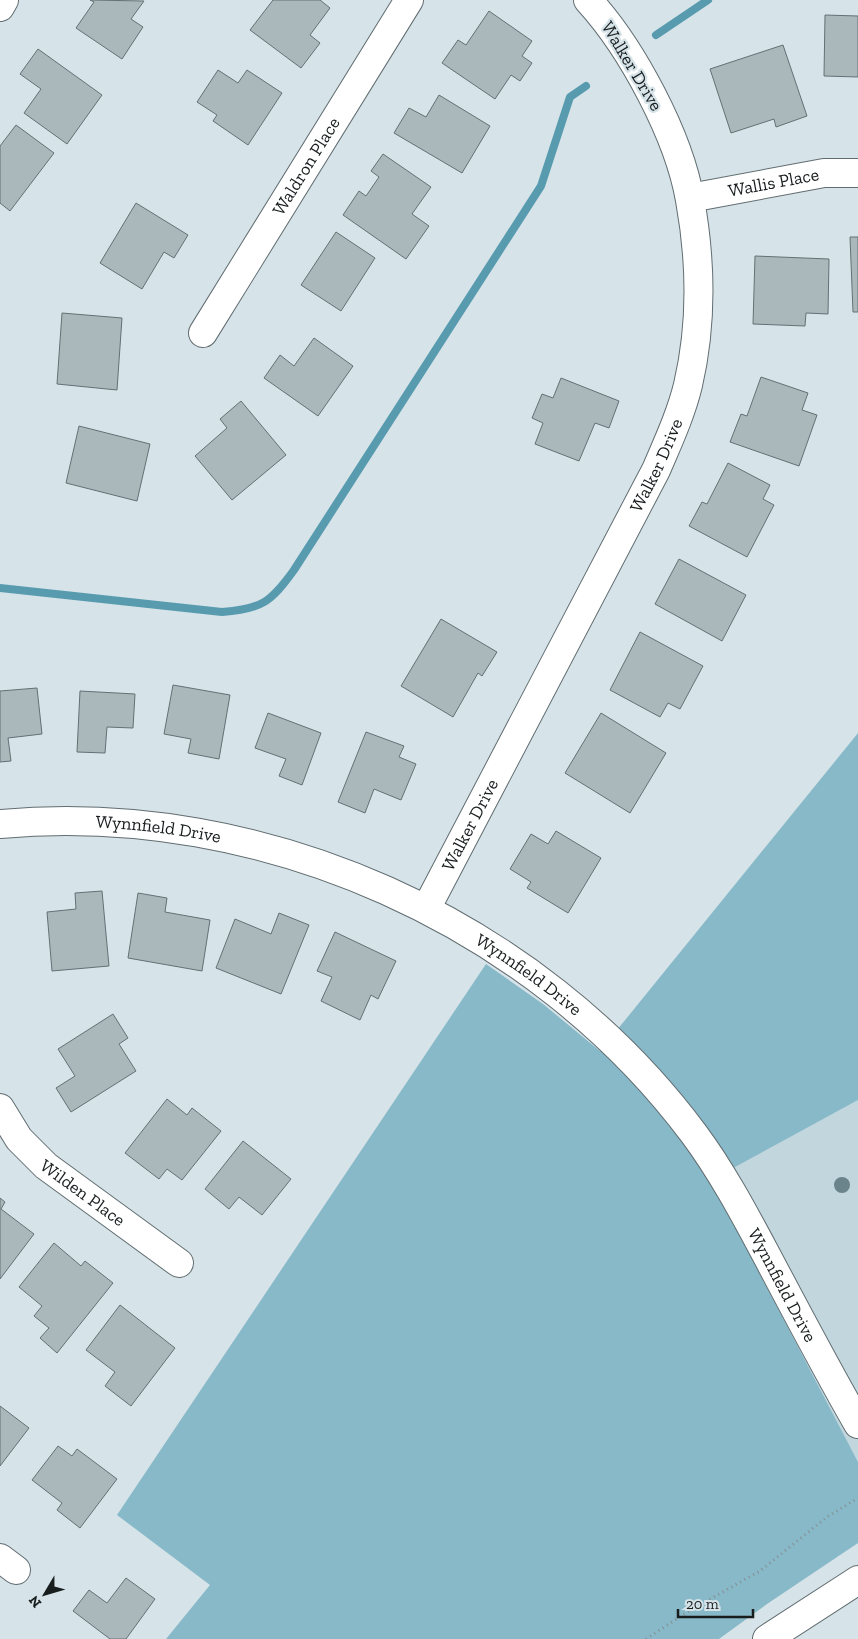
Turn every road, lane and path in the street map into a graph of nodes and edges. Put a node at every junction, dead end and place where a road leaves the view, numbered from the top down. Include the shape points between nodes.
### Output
1 (4, 0) edge
2 (410, 0) edge
3 (588, 0) edge
4 (0, 7) edge
5 (858, 173) edge
6 (690, 198) junction
7 (203, 333) dead end
8 (0, 824) edge
9 (426, 909) junction
10 (0, 1108) edge
11 (179, 1263) dead end
12 (858, 1424) edge
13 (858, 1498) edge
14 (858, 1580) edge
15 (646, 1639) edge
16 (767, 1639) edge

1 - 4 street
2 - 7 street, Waldron Place
3 - 6 street, Walker Drive via 601,14 641,76 668,132
5 - 6 street, Wallis Place via 824,173
6 - 9 street, Walker Drive via 698,263 697,316 692,366 680,413 639,503
8 - 9 street, Wynnfield Drive via 76,821 131,824 219,836 331,868
9 - 12 street, Wynnfield Drive via 493,948 561,996 617,1046 667,1100 706,1150 733,1194
10 - 11 street, Wilden Place via 19,1139 46,1166
13 - 15 path via 827,1517 760,1571 688,1611
14 - 16 street

